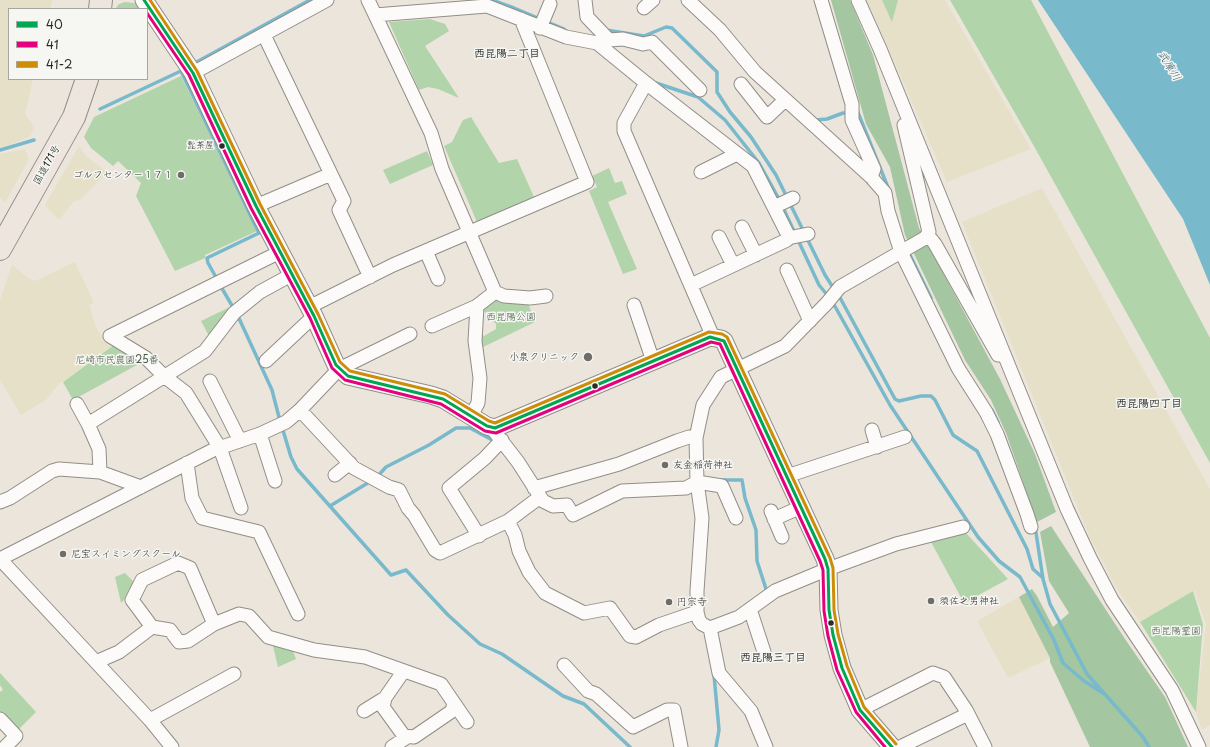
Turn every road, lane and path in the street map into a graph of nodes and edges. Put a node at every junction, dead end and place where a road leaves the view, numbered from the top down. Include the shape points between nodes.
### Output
1 (144, 0) edge
2 (327, 0) edge
3 (368, 0) edge
4 (688, 0) edge
5 (821, 0) edge
6 (858, 0) edge
7 (461, 3) edge
8 (585, 6) edge
9 (375, 14) junction
10 (520, 19) junction
11 (264, 35) junction
12 (599, 38) junction
13 (193, 73) junction
14 (87, 80) edge
15 (646, 83) junction
16 (741, 84) dead end
17 (700, 90) dead end
18 (898, 94) junction
19 (785, 100) junction
20 (737, 154) junction
21 (701, 172) dead end
22 (872, 173) junction
23 (331, 174) junction
24 (793, 198) dead end
25 (256, 206) junction
26 (776, 206) junction
27 (742, 226) dead end
28 (469, 232) junction
29 (808, 234) dead end
30 (718, 238) dead end
31 (788, 238) junction
32 (920, 241) junction
33 (2, 247) edge
34 (426, 251) junction
35 (902, 251) junction
36 (280, 252) junction
37 (756, 255) junction
38 (733, 265) junction
39 (786, 270) dead end
40 (291, 275) junction
41 (370, 277) junction
42 (438, 279) dead end
43 (691, 285) junction
44 (495, 292) junction
45 (546, 296) dead end
46 (634, 305) dead end
47 (477, 306) junction
48 (312, 312) junction
49 (810, 321) junction
50 (432, 326) dead end
51 (410, 334) dead end
52 (713, 337) junction
53 (653, 361) junction
54 (266, 362) dead end
55 (339, 369) junction
56 (737, 369) junction
57 (1013, 375) junction
58 (164, 376) junction
59 (210, 381) dead end
60 (77, 404) dead end
61 (300, 410) junction
62 (471, 416) junction
63 (88, 424) junction
64 (872, 430) dead end
65 (260, 434) junction
66 (496, 434) junction
67 (905, 437) dead end
68 (696, 438) junction
69 (240, 441) junction
70 (877, 447) junction
71 (220, 448) junction
72 (187, 463) junction
73 (350, 463) junction
74 (100, 472) junction
75 (335, 474) dead end
76 (787, 476) junction
77 (275, 481) dead end
78 (697, 482) junction
79 (141, 487) junction
80 (537, 493) junction
81 (0, 502) edge
82 (801, 506) junction
83 (241, 508) dead end
84 (736, 518) dead end
85 (508, 521) junction
86 (963, 527) dead end
87 (1031, 527) dead end
88 (479, 536) junction
89 (782, 537) dead end
90 (0, 559) edge
91 (828, 569) junction
92 (750, 609) junction
93 (697, 612) junction
94 (298, 614) dead end
95 (214, 624) junction
96 (152, 627) junction
97 (710, 628) junction
98 (764, 652) dead end
99 (96, 662) junction
100 (564, 665) dead end
101 (403, 672) junction
102 (228, 673) dead end
103 (385, 698) junction
104 (454, 703) junction
105 (860, 710) junction
106 (364, 711) dead end
107 (968, 714) junction
108 (0, 719) edge
109 (150, 720) junction
110 (467, 722) dead end
111 (417, 738) junction
112 (5, 747) edge
113 (172, 747) edge
114 (392, 747) edge
115 (681, 747) edge
116 (766, 747) edge
117 (892, 747) edge
118 (900, 747) edge
119 (985, 747) edge
120 (1199, 747) edge

1 - 13 street
2 - 11 street
3 - 9 street
4 - 19 street via 720,30 755,72
5 - 22 street via 852,104 852,115
6 - 18 street
7 - 9 street
7 - 10 street via 487,6
8 - 12 street
9 - 28 street via 431,133 442,169
10 - 12 street via 545,17 566,37
10 - 28 street via 587,182
11 - 13 street
11 - 23 street
12 - 15 street
12 - 17 street via 623,39 643,44 652,42
13 - 25 street
14 - 33 highway, 国道171号 via 74,117
15 - 20 street
15 - 43 street via 624,123 624,131
16 - 19 street via 767,117
18 - 32 street via 929,232
18 - 57 street
19 - 22 street
20 - 21 street
20 - 26 street via 753,166
22 - 35 street via 885,193 888,211
23 - 25 street
23 - 41 street via 344,201 339,210
24 - 26 street
25 - 36 street
26 - 31 street
27 - 37 street
28 - 34 street
28 - 44 street
29 - 31 street
30 - 38 street
31 - 37 street
32 - 35 street
32 - 57 street via 931,239 935,244 1000,360
34 - 41 street
34 - 42 street
35 - 49 street via 840,287
35 - 87 street via 958,368 997,434
36 - 40 street
36 - 58 street via 110,336 146,358
37 - 38 street
38 - 43 street
39 - 49 street
40 - 48 street
40 - 58 street via 260,292 234,313 205,350
41 - 48 street
43 - 52 street
44 - 45 street via 504,296
44 - 47 street
46 - 53 street
47 - 50 street
47 - 62 street via 475,341 480,378 478,403
48 - 54 street
48 - 55 street
49 - 56 street via 785,346
51 - 55 street via 396,344
52 - 53 street
52 - 56 street via 724,341
53 - 66 street via 502,427
55 - 61 street
55 - 62 street via 353,378 438,398
56 - 68 street via 721,377 703,405
56 - 76 street
57 - 120 street via 1067,509 1090,558 1112,600 1172,690
58 - 63 street
58 - 71 street via 186,393
59 - 69 street
60 - 63 street
61 - 65 street via 286,422
61 - 73 street
62 - 66 street
63 - 74 street via 99,449
64 - 70 street
65 - 69 street
65 - 77 street
66 - 80 street
66 - 88 street via 485,458 449,488
67 - 70 street
68 - 78 street
68 - 80 street via 689,437 677,441
69 - 71 street
70 - 76 street
71 - 72 street
71 - 83 street
72 - 79 street
72 - 94 street via 192,498 202,518 259,532
73 - 75 street
73 - 88 street via 368,476 398,490 434,550 440,553
74 - 79 street
74 - 81 street via 52,470
76 - 82 street
78 - 80 street via 686,488 622,491 573,515 567,505 553,506
78 - 84 street via 722,486
78 - 93 street via 702,518
79 - 90 street
80 - 85 street
82 - 89 street via 772,515
82 - 91 street via 826,559
85 - 88 street
85 - 93 street via 529,572 545,592 584,613 610,608 630,636 636,636
86 - 91 street via 896,544
90 - 99 street
91 - 92 street via 775,591
91 - 105 street via 832,635 842,668
92 - 97 street via 739,617
92 - 98 street
93 - 97 street via 702,624
95 - 96 street via 188,641 179,642 170,630
95 - 96 street via 190,568 178,563 142,580 132,600
95 - 101 street via 239,614 249,616 268,637 314,650 366,657
96 - 99 street via 119,652
97 - 116 street via 719,673 751,711
99 - 109 street
100 - 115 street via 588,691 596,694 634,728 667,710 674,710
101 - 103 street
101 - 104 street via 441,684
102 - 109 street via 191,691
103 - 106 street
103 - 111 street via 383,707 404,736
104 - 110 street
104 - 111 street via 452,711
105 - 107 street via 933,674 944,677
105 - 117 street
107 - 118 street
107 - 119 street
108 - 112 street via 16,736
109 - 113 street
111 - 114 street

